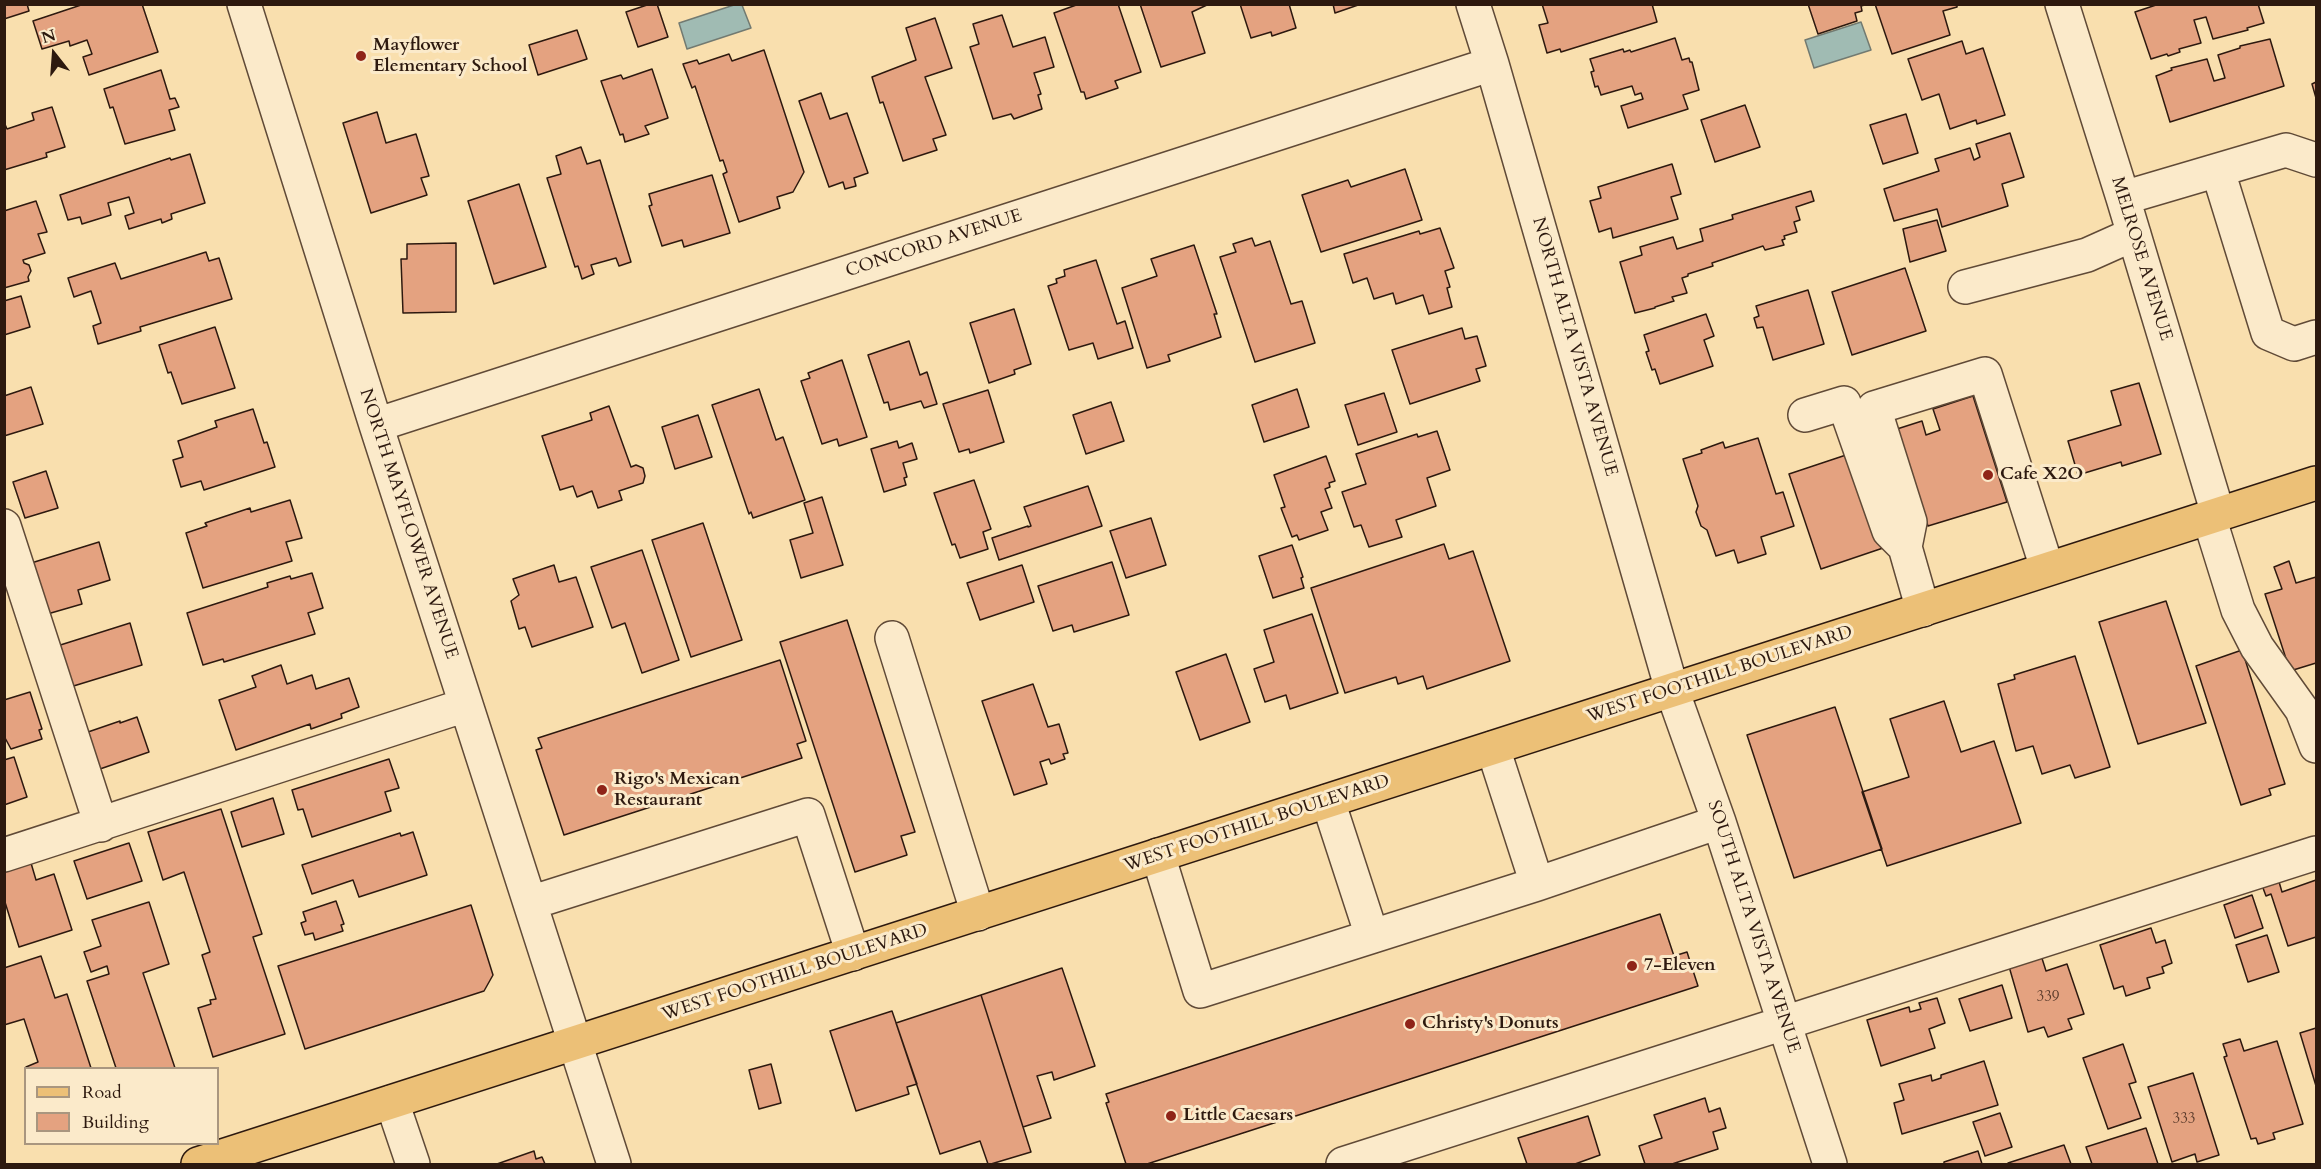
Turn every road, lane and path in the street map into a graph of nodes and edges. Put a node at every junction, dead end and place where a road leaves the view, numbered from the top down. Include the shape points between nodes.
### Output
1 (244, 4) edge
2 (1473, 4) edge
3 (2062, 4) edge
4 (1492, 64) junction
5 (2316, 160) edge
6 (2218, 171) junction
7 (2123, 198) junction
8 (2134, 234) junction
9 (1965, 287) dead end
10 (2316, 337) edge
11 (1805, 415) dead end
12 (376, 425) junction
13 (2316, 483) edge
14 (2214, 516) junction
15 (4, 526) edge
16 (1905, 548) junction
17 (2047, 568) junction
18 (1923, 610) junction
19 (892, 638) dead end
20 (1672, 690) junction
21 (466, 705) junction
22 (2316, 746) edge
23 (1493, 748) junction
24 (1328, 801) junction
25 (1719, 822) junction
26 (101, 825) junction
27 (2316, 853) edge
28 (4, 855) edge
29 (1158, 855) junction
30 (1537, 884) junction
31 (530, 903) junction
32 (978, 914) junction
33 (1372, 936) junction
34 (853, 954) junction
35 (1785, 1022) junction
36 (575, 1043) junction
37 (393, 1102) junction
38 (198, 1164) edge
39 (413, 1164) edge
40 (615, 1164) edge
41 (1343, 1164) edge
42 (1830, 1164) edge

1 - 12 street, NORTH MAYFLOWER AVENUE
2 - 4 street, NORTH ALTA VISTA AVENUE
3 - 7 street, MELROSE AVENUE
4 - 12 street, CONCORD AVENUE
4 - 20 street, NORTH ALTA VISTA AVENUE
5 - 6 street via 2286,150
6 - 7 street
6 - 10 street via 2268,333 2294,344
7 - 8 street, MELROSE AVENUE
8 - 9 street via 2087,255
8 - 14 street, MELROSE AVENUE
11 - 16 street via 1844,403 1889,531
12 - 21 street, NORTH MAYFLOWER AVENUE
13 - 14 main road, WEST FOOTHILL BOULEVARD
14 - 17 main road, WEST FOOTHILL BOULEVARD
14 - 22 street, MELROSE AVENUE via 2238,610 2257,647 2302,710
15 - 26 street
16 - 17 street via 1910,522 1874,408 1985,374
16 - 18 street
17 - 18 main road, WEST FOOTHILL BOULEVARD
18 - 20 main road, WEST FOOTHILL BOULEVARD
19 - 32 street
20 - 23 main road, WEST FOOTHILL BOULEVARD
20 - 25 street, SOUTH ALTA VISTA AVENUE
21 - 26 street
21 - 31 street, NORTH MAYFLOWER AVENUE
23 - 24 main road, WEST FOOTHILL BOULEVARD
23 - 30 street
24 - 29 main road, WEST FOOTHILL BOULEVARD
24 - 33 street
25 - 30 street
25 - 35 street, SOUTH ALTA VISTA AVENUE
26 - 28 street
27 - 35 street
29 - 32 main road, WEST FOOTHILL BOULEVARD
29 - 33 street via 1200,991
30 - 33 street
31 - 34 street via 808,815
31 - 36 street, NORTH MAYFLOWER AVENUE
32 - 34 main road, WEST FOOTHILL BOULEVARD
34 - 36 main road, WEST FOOTHILL BOULEVARD
35 - 41 street
35 - 42 street, SOUTH ALTA VISTA AVENUE
36 - 37 main road, WEST FOOTHILL BOULEVARD
36 - 40 street, NORTH MAYFLOWER AVENUE
37 - 38 main road, WEST FOOTHILL BOULEVARD
37 - 39 street

